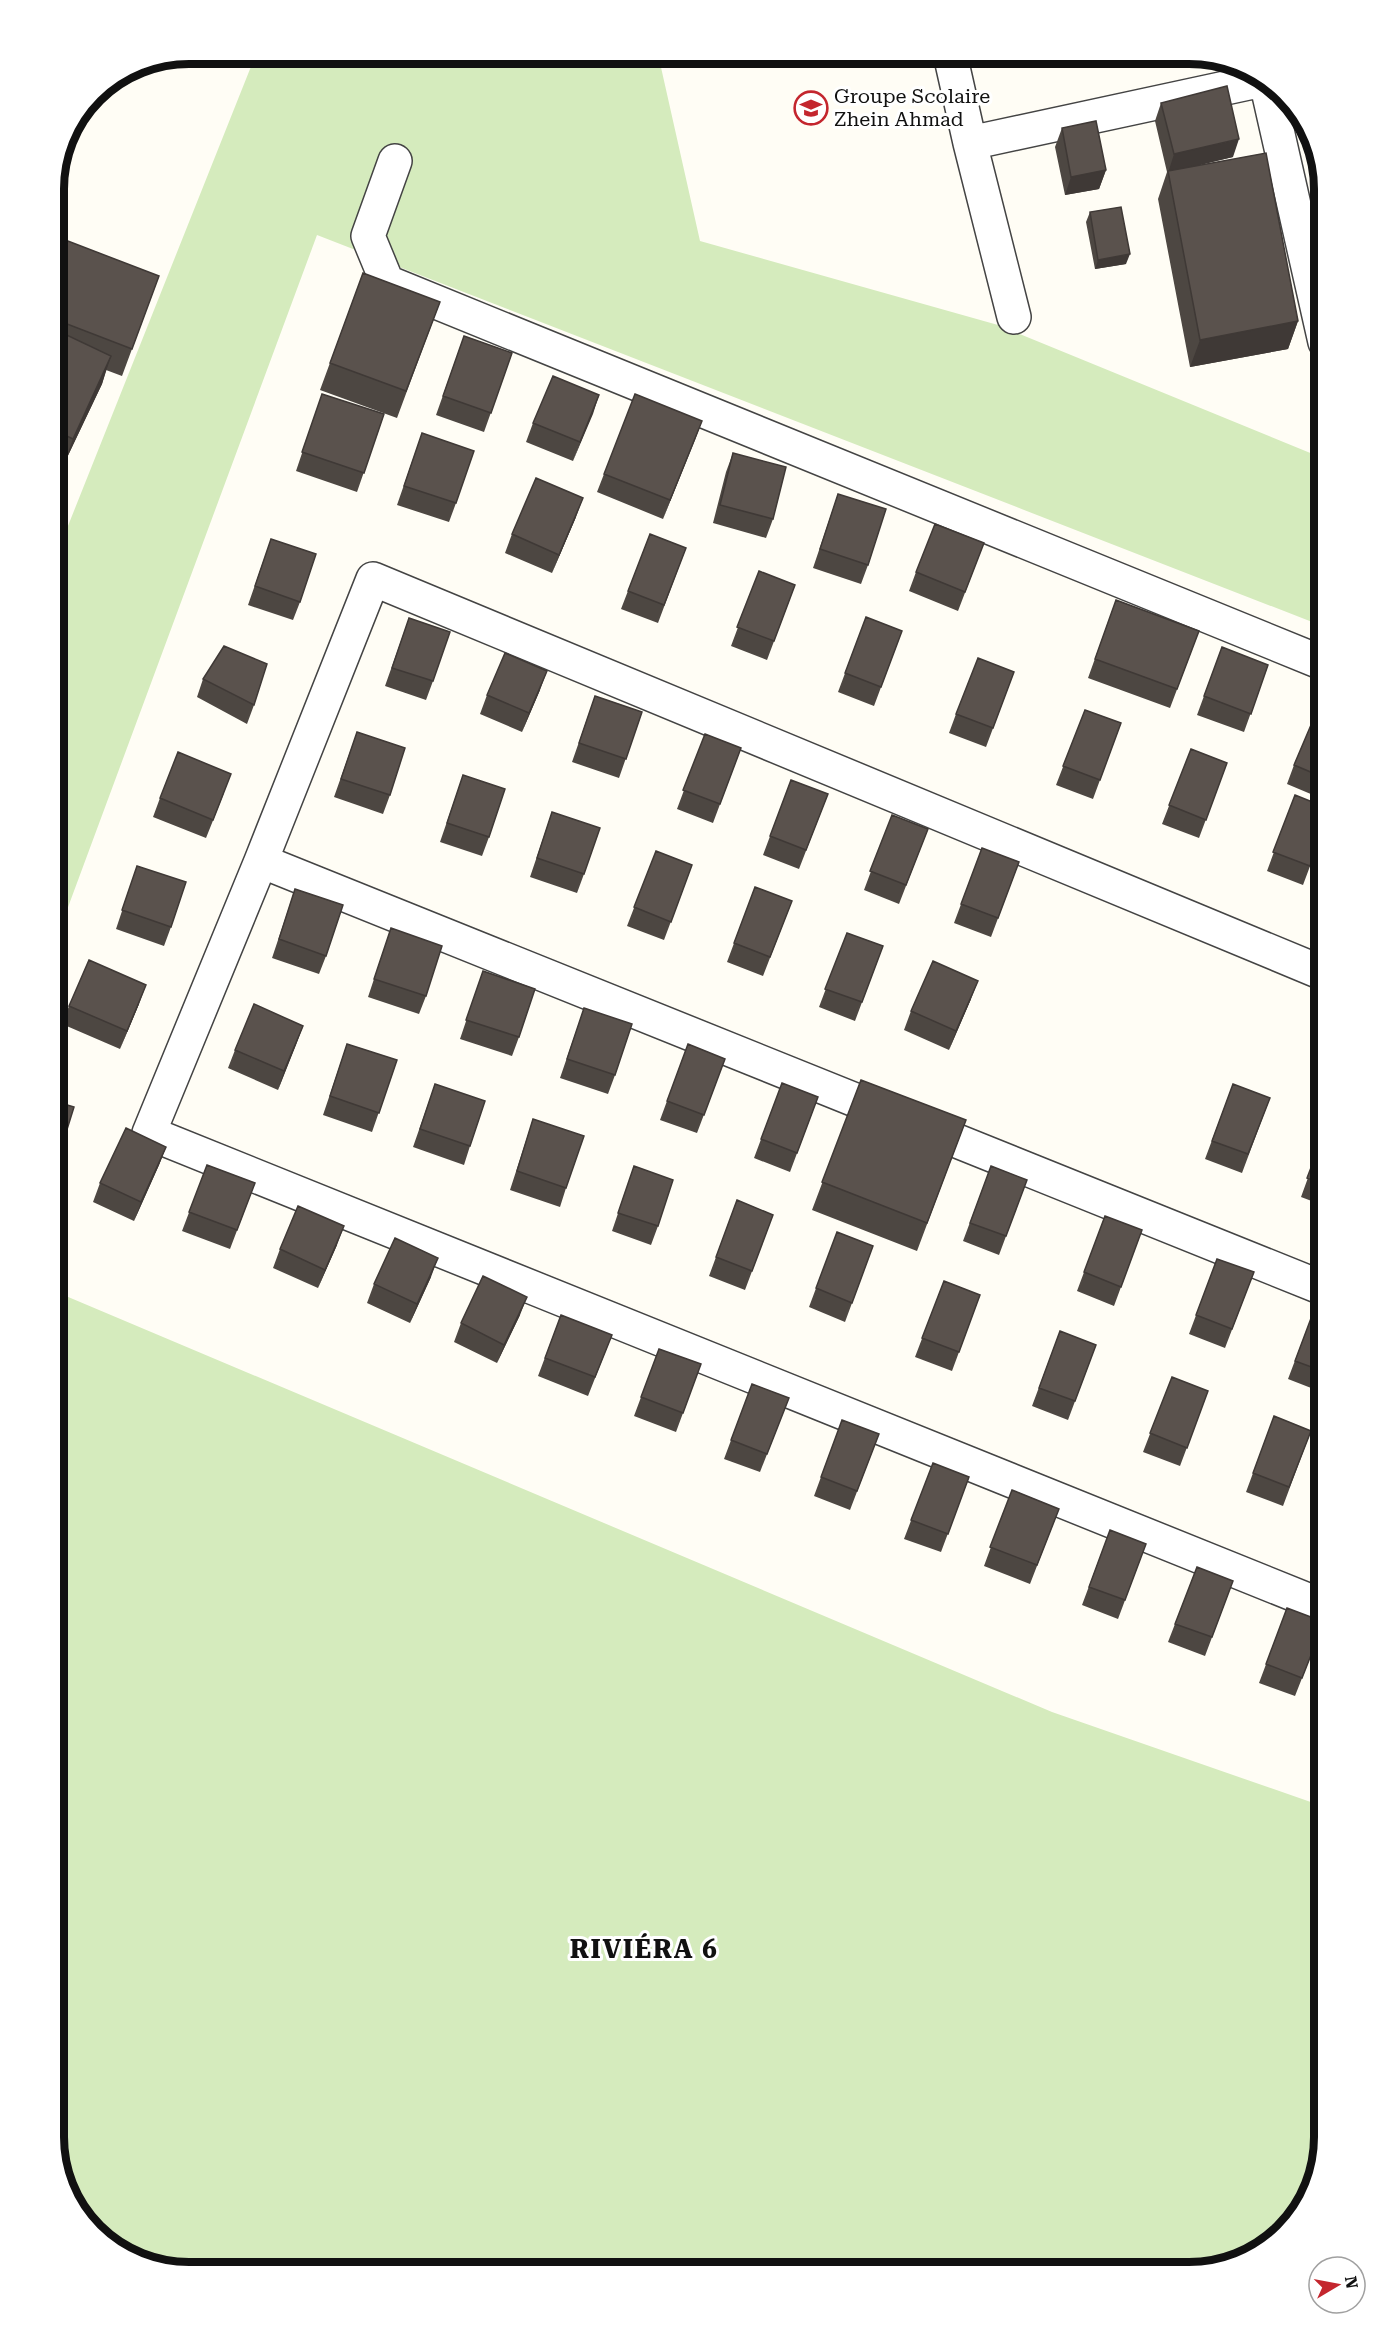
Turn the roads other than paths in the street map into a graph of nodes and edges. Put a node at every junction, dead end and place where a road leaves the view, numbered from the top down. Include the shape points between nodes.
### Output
1 (952, 65) edge
2 (1253, 82) edge
3 (1269, 94) edge
4 (970, 143) junction
5 (395, 161) dead end
6 (1314, 293) edge
7 (1014, 317) dead end
8 (1314, 660) edge
9 (261, 861) junction
10 (1314, 969) edge
11 (1314, 1285) edge
12 (1314, 1603) edge

1 - 4 street
2 - 4 street
3 - 6 street
4 - 7 street
5 - 8 street via 368,237 387,282
9 - 10 street via 373,579
9 - 11 street
9 - 12 street via 149,1133

